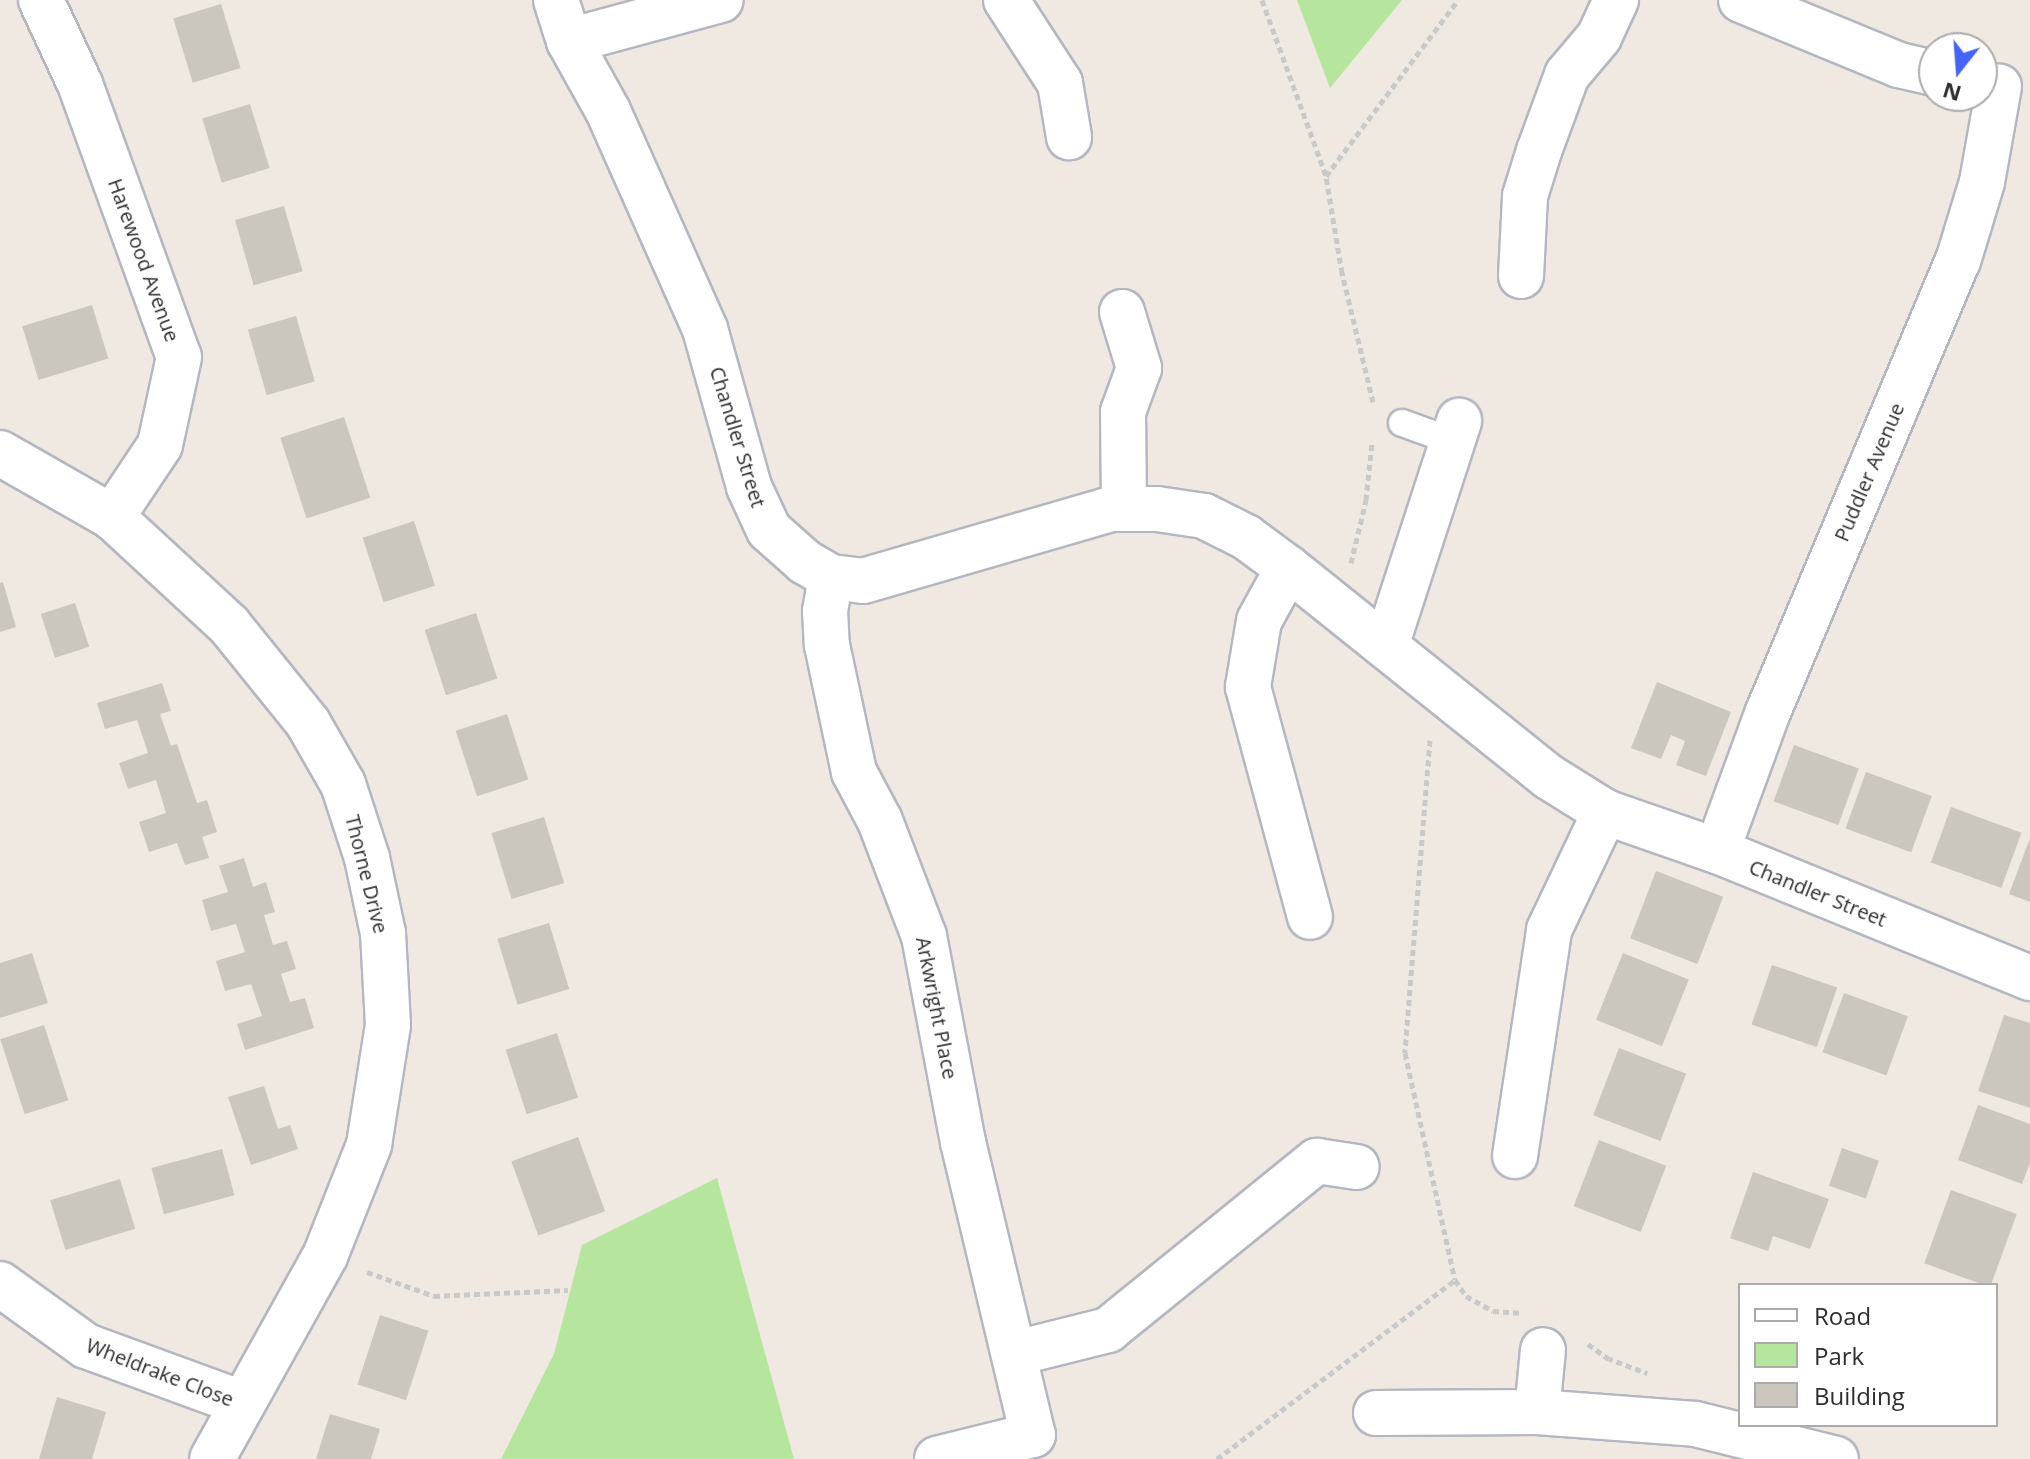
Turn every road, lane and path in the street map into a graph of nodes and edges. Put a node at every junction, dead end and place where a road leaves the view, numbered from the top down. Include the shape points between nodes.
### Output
1 (41, 0) edge
2 (556, 0) edge
3 (721, 0) edge
4 (1006, 0) edge
5 (1262, 0) edge
6 (1458, 0) edge
7 (1616, 0) edge
8 (1741, 0) edge
9 (569, 41) junction
10 (1918, 69) edge
11 (2004, 87) edge
12 (1069, 137) dead end
13 (1326, 176) junction
14 (1521, 276) dead end
15 (1122, 312) dead end
16 (1376, 413) dead end
17 (1402, 423) dead end
18 (1455, 431) joint
19 (1373, 437) dead end
20 (0, 453) edge
21 (1124, 509) junction
22 (112, 517) junction
23 (1288, 568) junction
24 (831, 577) junction
25 (1340, 608) junction
26 (1386, 646) junction
27 (1447, 695) junction
28 (1605, 812) junction
29 (1717, 851) junction
30 (1310, 917) dead end
31 (2030, 978) edge
32 (1515, 1156) dead end
33 (1357, 1167) dead end
34 (325, 1256) junction
35 (1455, 1280) junction
36 (0, 1284) edge
37 (568, 1290) dead end
38 (1536, 1331) joint
39 (1585, 1342) dead end
40 (1016, 1353) junction
41 (1653, 1375) dead end
42 (242, 1403) junction
43 (1537, 1412) junction
44 (1376, 1413) dead end
45 (212, 1459) edge
46 (937, 1459) edge
47 (1217, 1459) edge
48 (1836, 1459) edge

1 - 22 street, Harewood Avenue via 80,84 179,357 160,445
2 - 9 street, Chandler Street
3 - 9 street
4 - 12 street via 1060,83
5 - 13 path
6 - 13 path
7 - 14 street via 1599,37 1567,75 1539,151 1525,196
8 - 10 street
9 - 24 street, Chandler Street via 608,111 705,329 749,487 769,530
11 - 29 street, Puddler Avenue via 1958,261 1768,712
13 - 16 path via 1342,273
15 - 21 street via 1139,368 1123,412
17 - 18 lane
18 - 26 street
19 - 25 path via 1366,500
20 - 22 street, Thorne Drive
21 - 23 street, Chandler Street via 1204,516 1246,537
21 - 24 street, Chandler Street via 863,581
22 - 34 street, Thorne Drive via 229,625 308,723 343,784 367,858 383,933 388,1025 369,1145
23 - 25 street, Chandler Street
23 - 30 street via 1259,621 1248,687
24 - 40 street, Arkwright Place via 827,645 854,772 880,821 924,936 963,1142
25 - 26 street, Chandler Street
26 - 27 street, Chandler Street
27 - 28 street, Chandler Street via 1549,777
27 - 35 path via 1430,728 1405,1053
28 - 29 street, Chandler Street
28 - 32 street via 1549,930
29 - 31 street, Chandler Street
33 - 40 street via 1317,1161 1108,1330
34 - 37 path via 434,1296
34 - 42 street, Thorne Drive
35 - 38 path via 1466,1296
35 - 47 path
36 - 42 street, Wheldrake Close via 86,1346
38 - 43 street
39 - 41 path via 1607,1358
40 - 46 street, Arkwright Place via 1033,1435
42 - 45 street, Thorne Drive
43 - 44 street
43 - 48 street via 1695,1424

